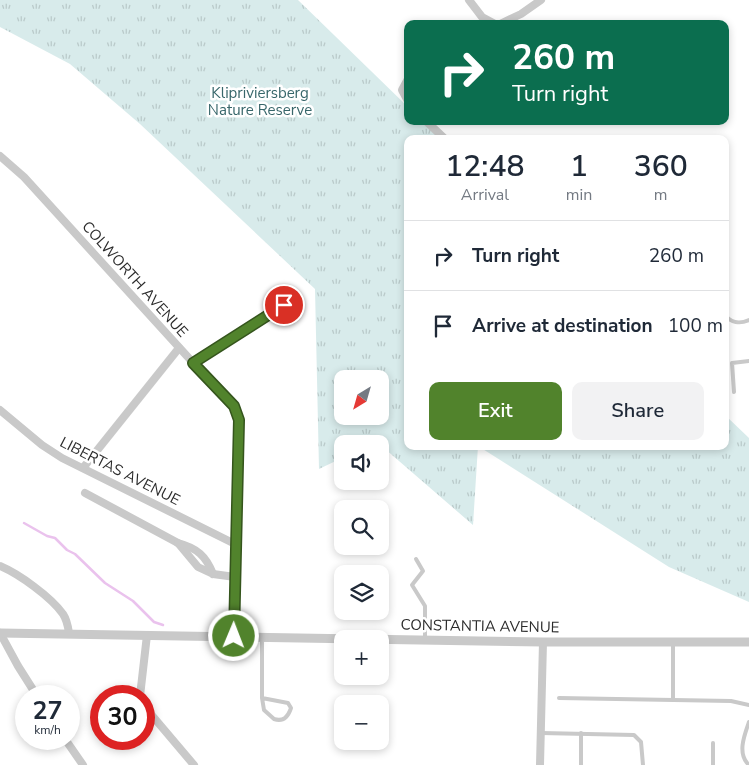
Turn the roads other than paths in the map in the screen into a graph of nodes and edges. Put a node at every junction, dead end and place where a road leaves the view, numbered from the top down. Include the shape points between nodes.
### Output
1 (469, 0) edge
2 (541, 0) edge
3 (486, 20) edge
4 (508, 20) edge
5 (430, 125) edge
6 (441, 135) edge
7 (1, 158) edge
8 (284, 305) dead end
9 (729, 318) edge
10 (749, 320) edge
11 (179, 348) junction
12 (749, 361) edge
13 (193, 363) junction
14 (734, 392) dead end
15 (0, 410) edge
16 (83, 468) junction
17 (85, 493) dead end
18 (178, 543) junction
19 (235, 544) junction
20 (416, 559) dead end
21 (0, 566) edge
22 (212, 574) junction
23 (235, 577) junction
24 (0, 633) edge
25 (70, 633) junction
26 (148, 635) junction
27 (234, 636) junction
28 (262, 636) junction
29 (425, 639) junction
30 (543, 642) junction
31 (673, 642) junction
32 (749, 642) edge
33 (30, 685) edge
34 (141, 685) edge
35 (262, 698) junction
36 (559, 698) dead end
37 (673, 700) junction
38 (749, 705) edge
39 (155, 719) edge
40 (749, 723) edge
41 (541, 733) junction
42 (581, 733) junction
43 (713, 743) dead end
44 (73, 750) edge
45 (749, 764) edge
46 (83, 765) edge
47 (194, 765) edge
48 (540, 765) edge
49 (581, 765) edge
50 (643, 765) edge
51 (713, 765) edge

1 - 3 street
2 - 4 street
5 - 6 street
7 - 11 street, COLWORTH AVENUE via 24,176
8 - 13 lane
9 - 10 lane via 740,322
11 - 13 street, COLWORTH AVENUE
11 - 16 street
12 - 14 lane via 732,363
13 - 19 street, COLWORTH AVENUE via 234,406 239,420
15 - 16 street, LIBERTAS AVENUE via 42,444
16 - 19 street, LIBERTAS AVENUE
17 - 18 street
18 - 22 street via 198,568
18 - 22 street via 203,555
19 - 23 street, COLWORTH AVENUE
20 - 29 lane via 422,571 412,585 425,606
21 - 25 street via 50,601 63,614
22 - 23 street
23 - 27 street, COLWORTH AVENUE
24 - 25 street, CONSTANTIA AVENUE
24 - 33 street
25 - 26 street, CONSTANTIA AVENUE
26 - 27 street, CONSTANTIA AVENUE
26 - 34 street
27 - 28 street, CONSTANTIA AVENUE
28 - 29 street, CONSTANTIA AVENUE
28 - 35 lane
29 - 30 street, CONSTANTIA AVENUE
30 - 31 street, CONSTANTIA AVENUE
30 - 41 street
31 - 32 street, CONSTANTIA AVENUE
31 - 37 lane
35 - 35 lane via 264,710 274,719 282,720 288,716 291,708 288,703
36 - 37 lane
37 - 38 lane via 732,701
39 - 47 street
40 - 45 lane via 742,753
41 - 42 lane
41 - 48 street
42 - 49 lane
42 - 50 lane via 636,736 641,742
43 - 51 lane
44 - 46 street

